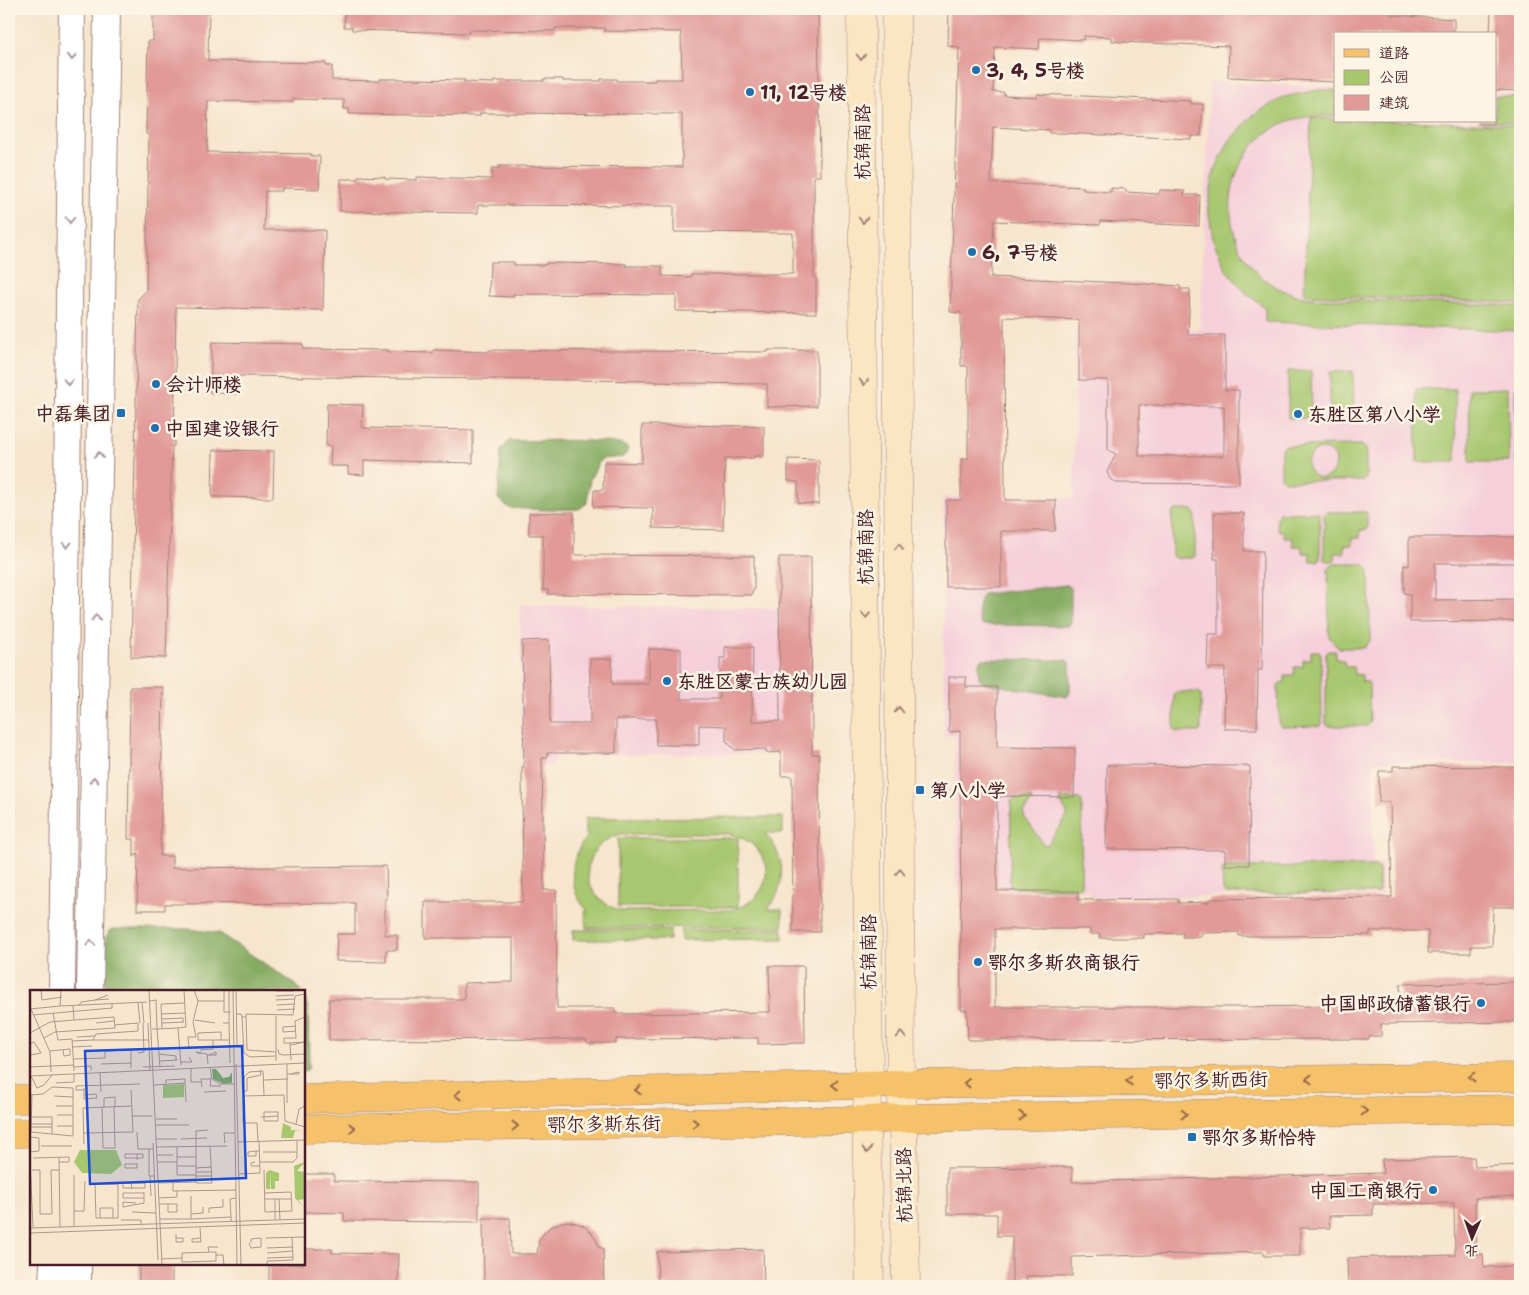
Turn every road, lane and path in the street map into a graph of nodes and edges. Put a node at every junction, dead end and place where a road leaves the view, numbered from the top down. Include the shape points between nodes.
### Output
1 (72, 9) edge
2 (108, 9) edge
3 (861, 9) edge
4 (896, 9) edge
5 (62, 990) edge
6 (90, 990) edge
7 (1520, 1077) edge
8 (870, 1084) junction
9 (902, 1084) junction
10 (30, 1099) edge
11 (305, 1099) edge
12 (9, 1100) edge
13 (1520, 1109) edge
14 (903, 1118) junction
15 (866, 1120) junction
16 (305, 1129) edge
17 (9, 1133) edge
18 (30, 1133) edge
19 (53, 1265) edge
20 (78, 1265) edge
21 (52, 1286) edge
22 (78, 1286) edge
23 (870, 1286) edge
24 (906, 1286) edge

1 -> 5 street
6 -> 2 street
3 -> 8 main road, 杭锦南路
9 -> 4 main road, 杭锦南路
7 -> 9 main road, 鄂尔多斯西街
8 - 9 main road, 鄂尔多斯东街
8 -> 11 main road, 鄂尔多斯东街
8 - 15 main road, 杭锦北路
9 - 14 main road, 杭锦北路
10 - 12 main road
14 -> 13 main road, 鄂尔多斯西街
14 - 15 main road, 鄂尔多斯东街
14 - 24 main road, 杭锦北路
16 -> 15 main road, 鄂尔多斯东街
15 -> 23 main road, 杭锦北路
17 - 18 main road
19 - 21 street
20 - 22 street

